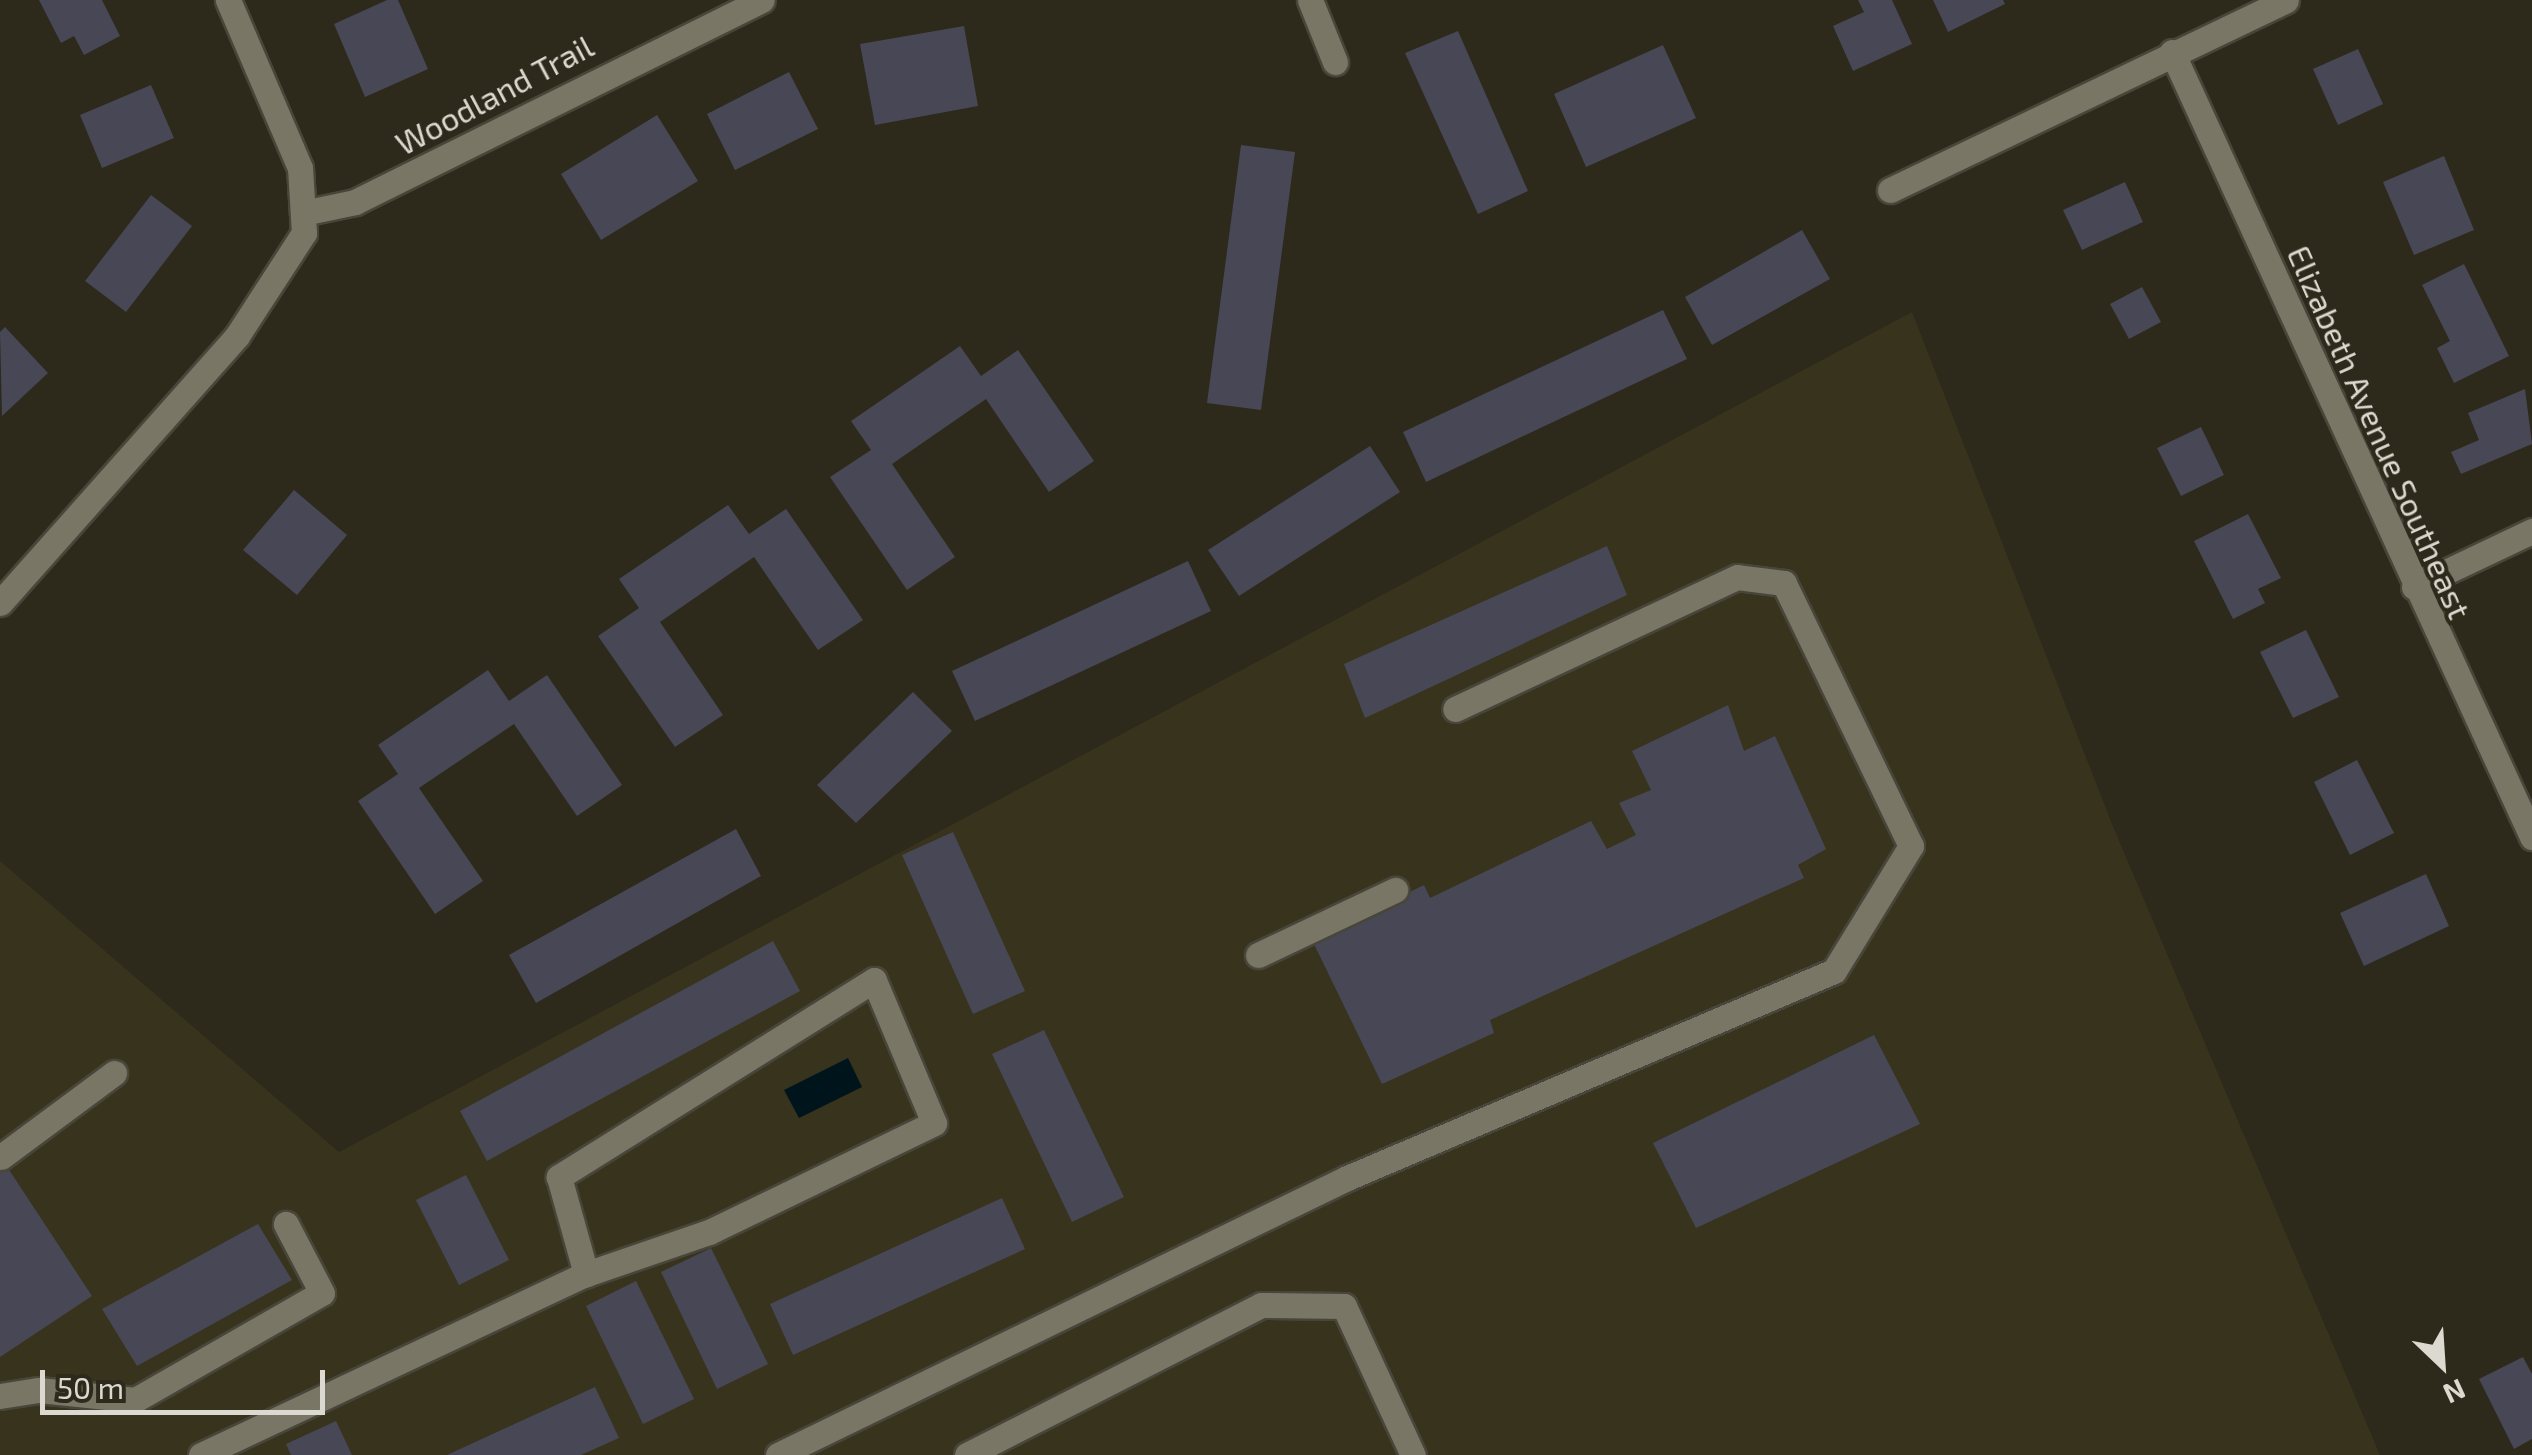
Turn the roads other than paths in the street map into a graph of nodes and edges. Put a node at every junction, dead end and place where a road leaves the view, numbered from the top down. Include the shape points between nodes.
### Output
1 (228, 0) edge
2 (762, 0) edge
3 (1310, 0) edge
4 (2286, 0) edge
5 (2172, 52) junction
6 (1335, 62) dead end
7 (1890, 190) dead end
8 (308, 212) junction
9 (2532, 530) edge
10 (2414, 587) junction
11 (0, 603) edge
12 (1455, 708) dead end
13 (2532, 837) edge
14 (1395, 890) dead end
15 (1258, 954) dead end
16 (114, 1073) dead end
17 (1, 1157) edge
18 (286, 1224) dead end
19 (586, 1274) junction
20 (0, 1396) edge
21 (201, 1455) edge
22 (778, 1455) edge
23 (967, 1455) edge
24 (1413, 1455) edge

1 - 8 street via 300,168
2 - 8 street, Woodland Trail via 355,202
3 - 6 street
4 - 5 street
5 - 7 street
5 - 10 street, Elizabeth Avenue Southeast
8 - 11 street via 295,254 237,336
9 - 10 street
10 - 13 street, Elizabeth Avenue Southeast
12 - 22 street via 1737,577 1784,583 1911,846 1834,971 1347,1178
14 - 15 street
16 - 17 street
18 - 20 street via 322,1292 136,1400 39,1390
19 - 19 street via 709,1232 934,1123 874,980 559,1176
19 - 21 street
23 - 24 street via 1261,1305 1344,1306

